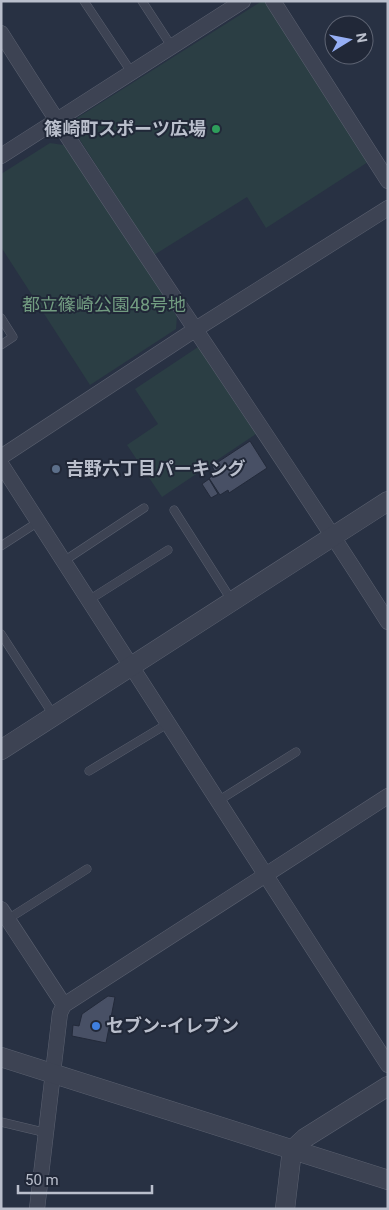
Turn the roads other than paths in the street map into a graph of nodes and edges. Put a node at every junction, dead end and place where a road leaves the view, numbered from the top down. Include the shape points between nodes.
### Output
1 (84, 1) edge
2 (142, 1) edge
3 (244, 1) edge
4 (273, 1) edge
5 (1, 33) edge
6 (172, 47) junction
7 (132, 73) junction
8 (56, 121) junction
9 (1, 156) edge
10 (388, 181) edge
11 (388, 208) edge
12 (1, 318) edge
13 (196, 329) junction
14 (1, 345) edge
15 (1, 457) edge
16 (1, 464) edge
17 (388, 501) edge
18 (144, 508) dead end
19 (174, 510) dead end
20 (38, 522) junction
21 (333, 536) junction
22 (1, 546) edge
23 (168, 550) dead end
24 (64, 561) junction
25 (89, 600) junction
26 (232, 601) junction
27 (388, 622) edge
28 (1, 634) edge
29 (130, 667) junction
30 (54, 716) junction
31 (167, 724) junction
32 (1, 750) edge
33 (296, 752) dead end
34 (88, 771) dead end
35 (388, 796) edge
36 (218, 801) junction
37 (87, 869) dead end
38 (265, 875) junction
39 (5, 914) edge
40 (64, 1005) junction
41 (1, 1057) edge
42 (388, 1064) edge
43 (53, 1073) junction
44 (388, 1086) edge
45 (1, 1122) edge
46 (46, 1134) junction
47 (292, 1150) junction
48 (388, 1180) edge
49 (38, 1209) edge
50 (285, 1209) edge

1 - 7 lane
2 - 6 lane
3 - 6 street
4 - 10 street
5 - 8 street
6 - 7 street
7 - 8 street
8 - 9 street
8 - 13 street
11 - 13 street
12 - 14 lane via 13,337
13 - 15 street
13 - 21 street
16 - 20 street
17 - 21 street
18 - 24 lane
19 - 26 lane
20 - 22 lane
20 - 24 street
21 - 26 street
21 - 27 street
23 - 25 lane
24 - 25 street
25 - 29 street
26 - 29 street
28 - 30 lane
29 - 30 street
29 - 31 street
30 - 32 street
31 - 34 lane
31 - 36 street
33 - 36 lane
35 - 38 street
36 - 38 street
37 - 39 lane
38 - 40 street
38 - 42 street
39 - 40 street
40 - 43 street via 60,1013
41 - 43 street
43 - 46 street
43 - 47 street
44 - 47 street
45 - 46 lane
46 - 49 street
47 - 48 street
47 - 50 street

